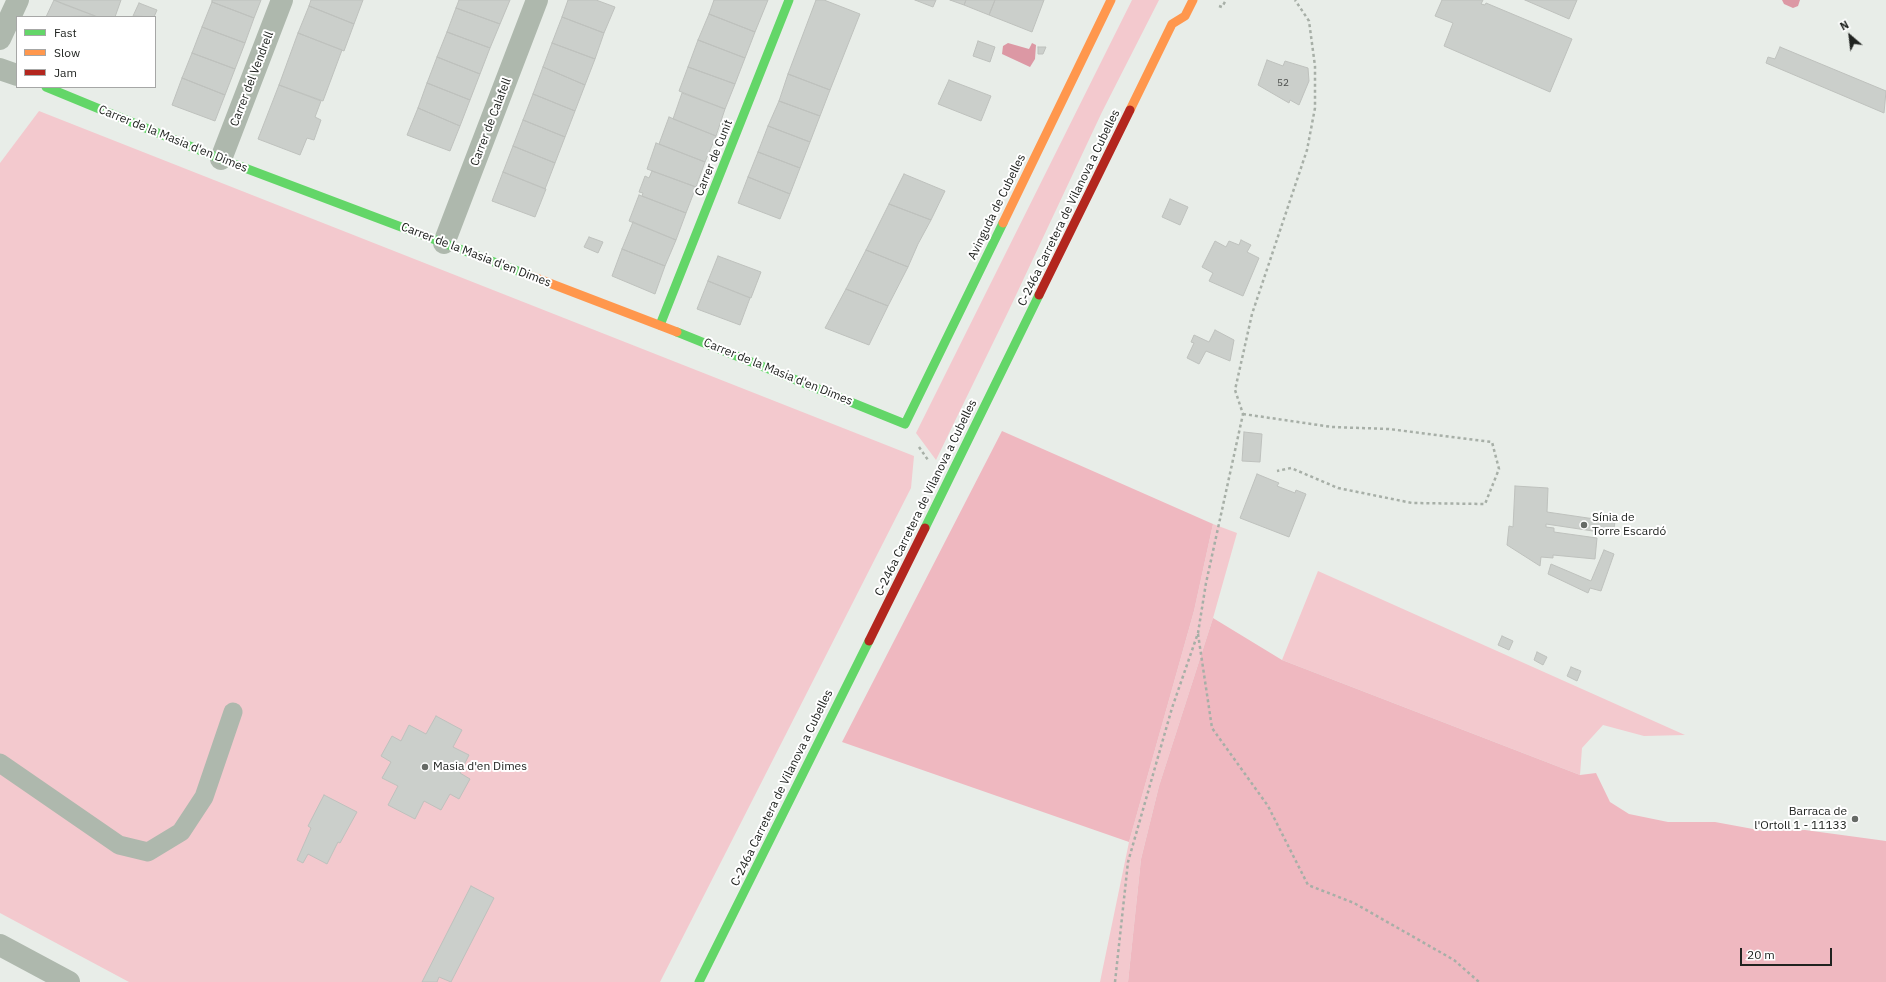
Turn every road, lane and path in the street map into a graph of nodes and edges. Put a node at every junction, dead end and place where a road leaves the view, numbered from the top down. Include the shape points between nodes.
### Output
1 (18, 0) edge
2 (282, 0) edge
3 (537, 0) edge
4 (790, 0) edge
5 (1111, 0) edge
6 (1193, 0) edge
7 (1226, 0) edge
8 (1295, 0) edge
9 (1222, 7) dead end
10 (0, 39) edge
11 (0, 69) edge
12 (16, 75) edge
13 (48, 88) edge
14 (221, 159) junction
15 (444, 243) junction
16 (660, 325) junction
17 (1243, 414) junction
18 (905, 424) junction
19 (1277, 471) dead end
20 (945, 487) junction
21 (1198, 633) junction
22 (233, 712) dead end
23 (0, 762) edge
24 (0, 945) edge
25 (70, 982) edge
26 (699, 982) edge
27 (1115, 982) edge
28 (1479, 982) edge

1 - 10 street
2 - 14 street, Carrer del Vendrell
3 - 15 street, Carrer de Calafell
4 - 16 street, Carrer de Cunit
5 - 18 street, Avinguda de Cubelles
6 - 20 street, C-246a Carretera de Vilanova a Cubelles via 1185,16 1170,20
7 - 9 path
8 - 17 path via 1309,21 1315,66 1315,108 1307,150 1252,314 1234,390
11 - 12 street
13 - 14 street, Carrer de la Masia d'en Dimes
14 - 15 street, Carrer de la Masia d'en Dimes
15 - 16 street, Carrer de la Masia d'en Dimes
16 - 18 street, Carrer de la Masia d'en Dimes
17 - 19 path via 1332,427 1389,429 1492,442 1499,469 1485,504 1412,503 1338,488 1291,468
17 - 21 path via 1206,583
18 - 20 path
20 - 26 street, C-246a Carretera de Vilanova a Cubelles
21 - 27 path via 1172,708 1128,862
21 - 28 path via 1212,728 1268,806 1308,885 1354,903 1454,960
22 - 23 lane via 204,797 181,832 148,852 119,845
24 - 25 street

